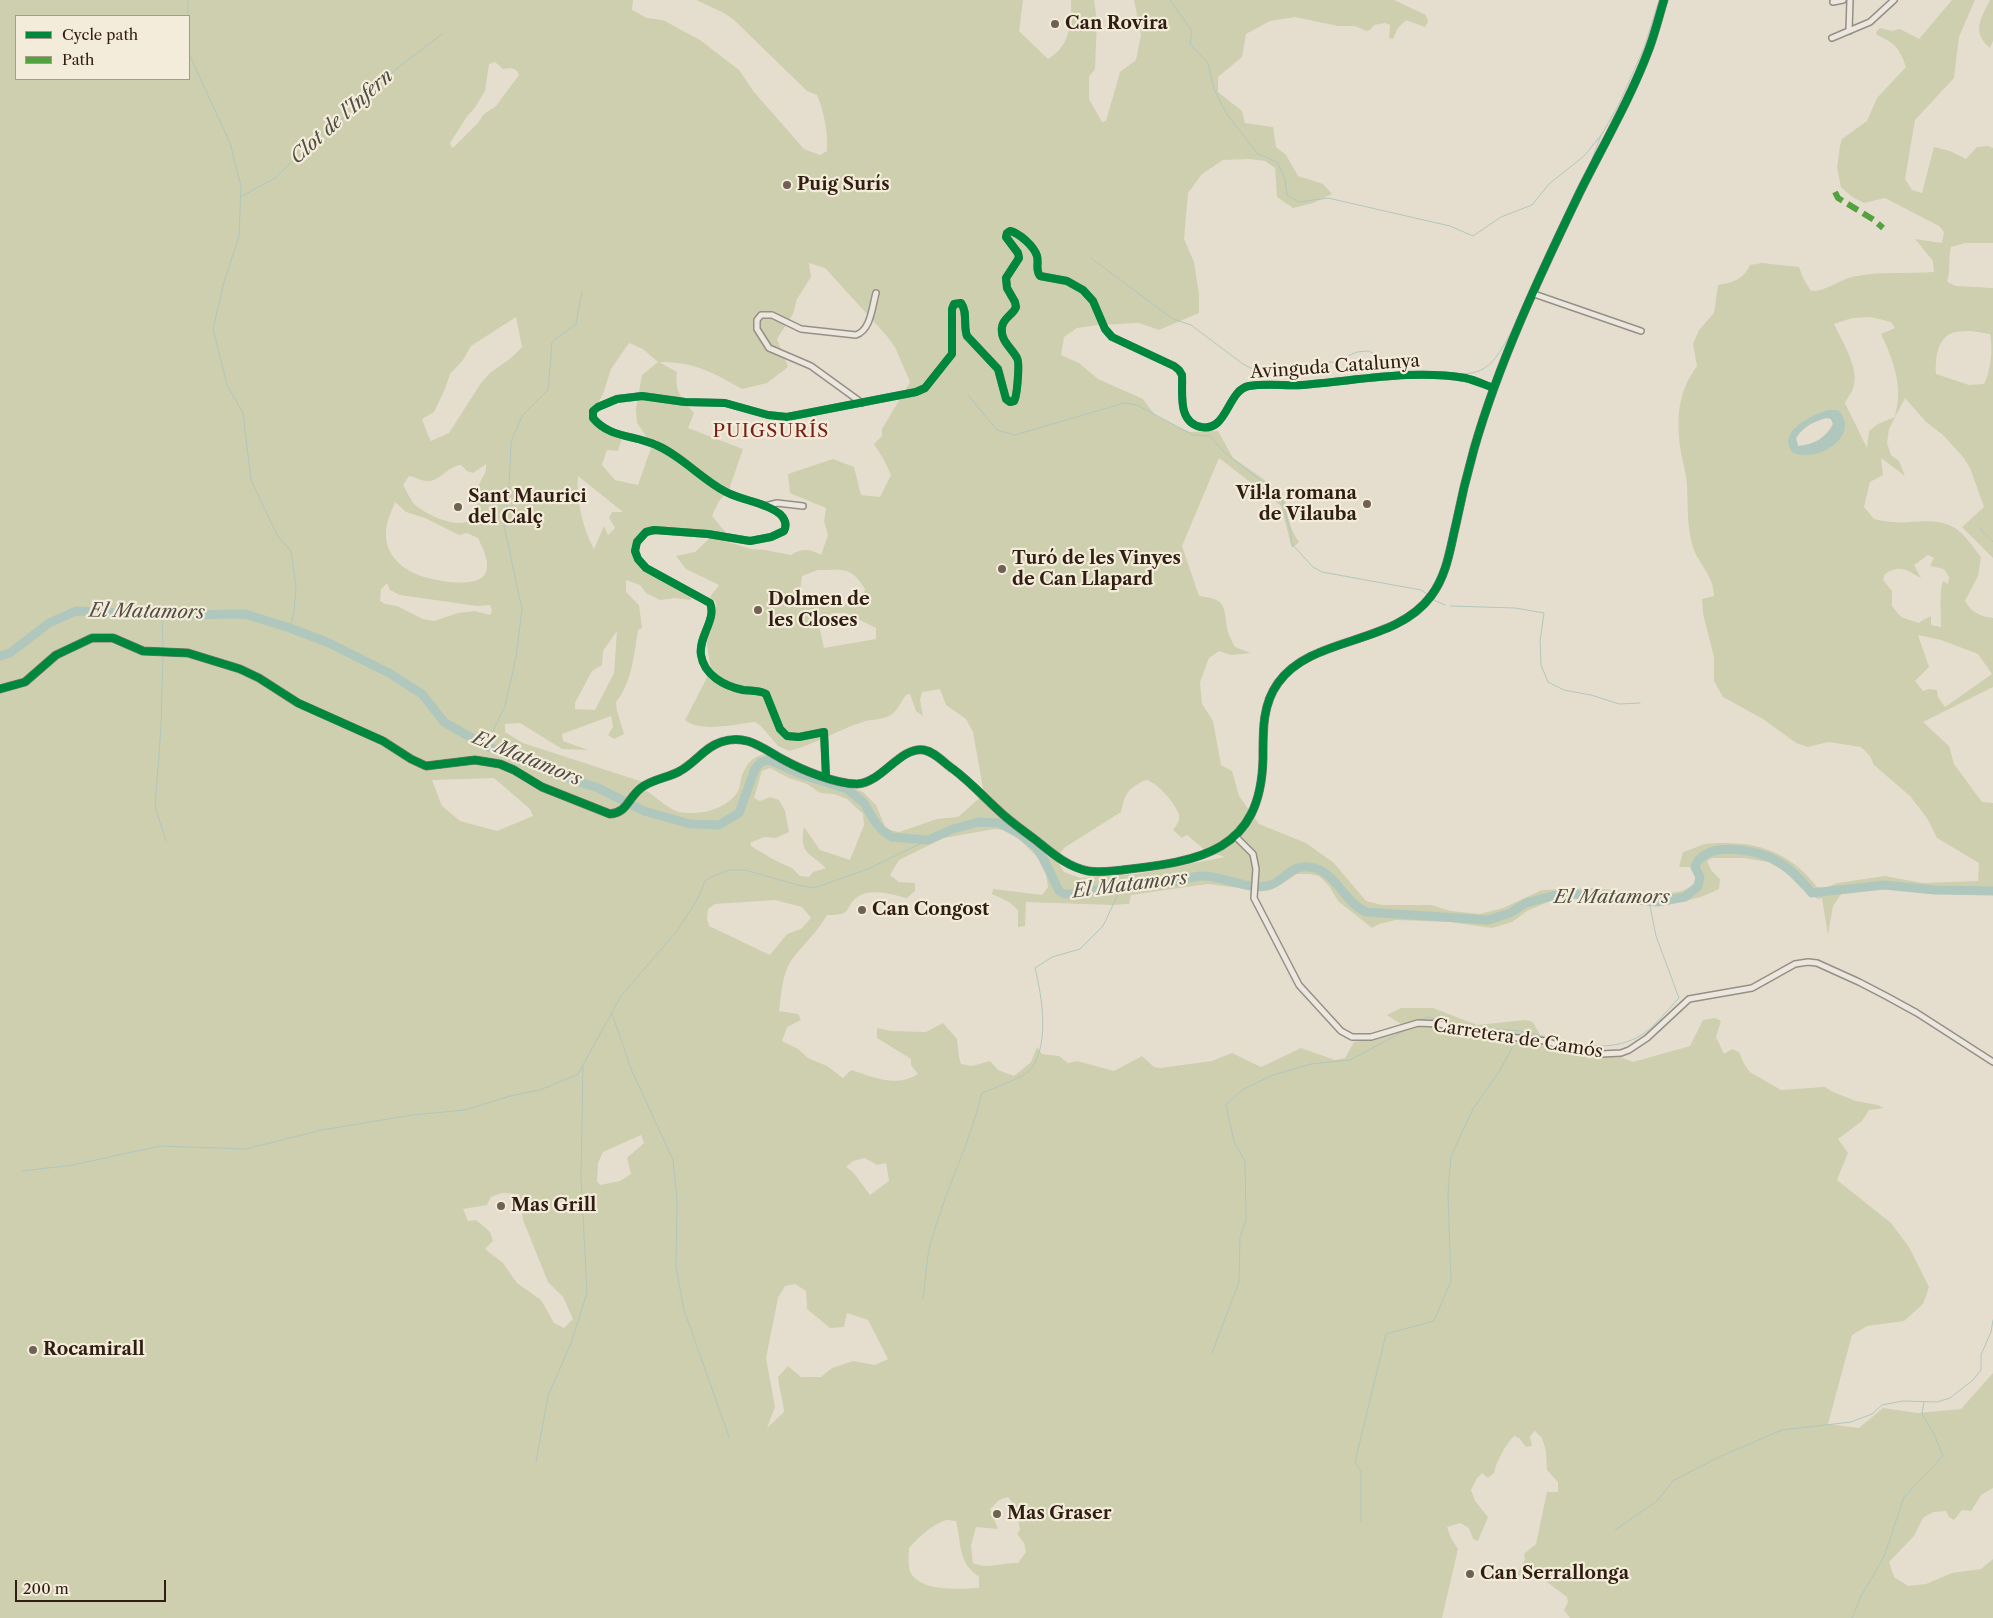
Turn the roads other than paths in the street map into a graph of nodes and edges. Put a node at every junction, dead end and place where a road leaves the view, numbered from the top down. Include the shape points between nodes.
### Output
1 (1664, 0) edge
2 (1843, 0) edge
3 (1850, 0) edge
4 (1894, 0) edge
5 (1833, 2) dead end
6 (1849, 31) junction
7 (1832, 38) dead end
8 (876, 294) dead end
9 (1534, 294) junction
10 (1641, 330) dead end
11 (1494, 388) junction
12 (862, 403) junction
13 (803, 506) dead end
14 (765, 507) junction
15 (0, 689) edge
16 (826, 777) junction
17 (1235, 836) junction
18 (1993, 1062) edge

1 - 9 street via 1639,73 1572,208
2 - 5 street
3 - 6 street
4 - 6 street via 1873,20
6 - 7 street
8 - 12 street via 866,326 856,335 801,329 768,314 757,320 757,329 769,348 811,366
9 - 10 street
9 - 11 street
11 - 12 street, Avinguda Catalunya via 1468,379 1416,375 1302,385 1248,386 1237,392 1214,426 1197,426 1184,414 1180,370 1109,335 1090,297 1067,281 1040,276 1034,251 1010,231 1006,237 1019,258 1006,282 1016,308 1002,328 1004,341 1019,363 1016,399 1010,402 1006,399 998,369 967,336 964,307 958,302 952,309 952,354 929,384 916,392
11 - 17 street via 1472,456 1448,557 1436,589 1419,610 1402,622 1305,660 1279,682 1265,715 1259,794 1250,818
12 - 14 street via 782,417 726,403 642,396 617,399 593,411 594,420 612,432 655,444 680,458 720,489
13 - 14 street via 777,503
14 - 16 street via 784,518 785,529 781,533 750,541 708,534 649,531 640,536 635,551 646,568 710,603 712,614 701,647 707,672 737,688 766,694 780,729 787,736 795,738 824,732
15 - 16 street via 25,682 56,655 92,638 114,638 143,651 188,653 240,669 298,703 382,741 426,766 476,760 500,764 542,787 610,814 623,810 644,786 676,773 713,746 732,739 751,741 786,762
16 - 17 street via 854,783 867,782 907,754 927,751 968,781 1057,857 1095,872 1195,858
17 - 18 street, Carretera de Camós via 1253,854 1258,907 1299,985 1341,1031 1352,1037 1371,1037 1418,1023 1440,1024 1472,1033 1546,1041 1572,1050 1621,1053 1647,1038 1689,999 1752,988 1795,964 1808,962 1817,963 1886,996

